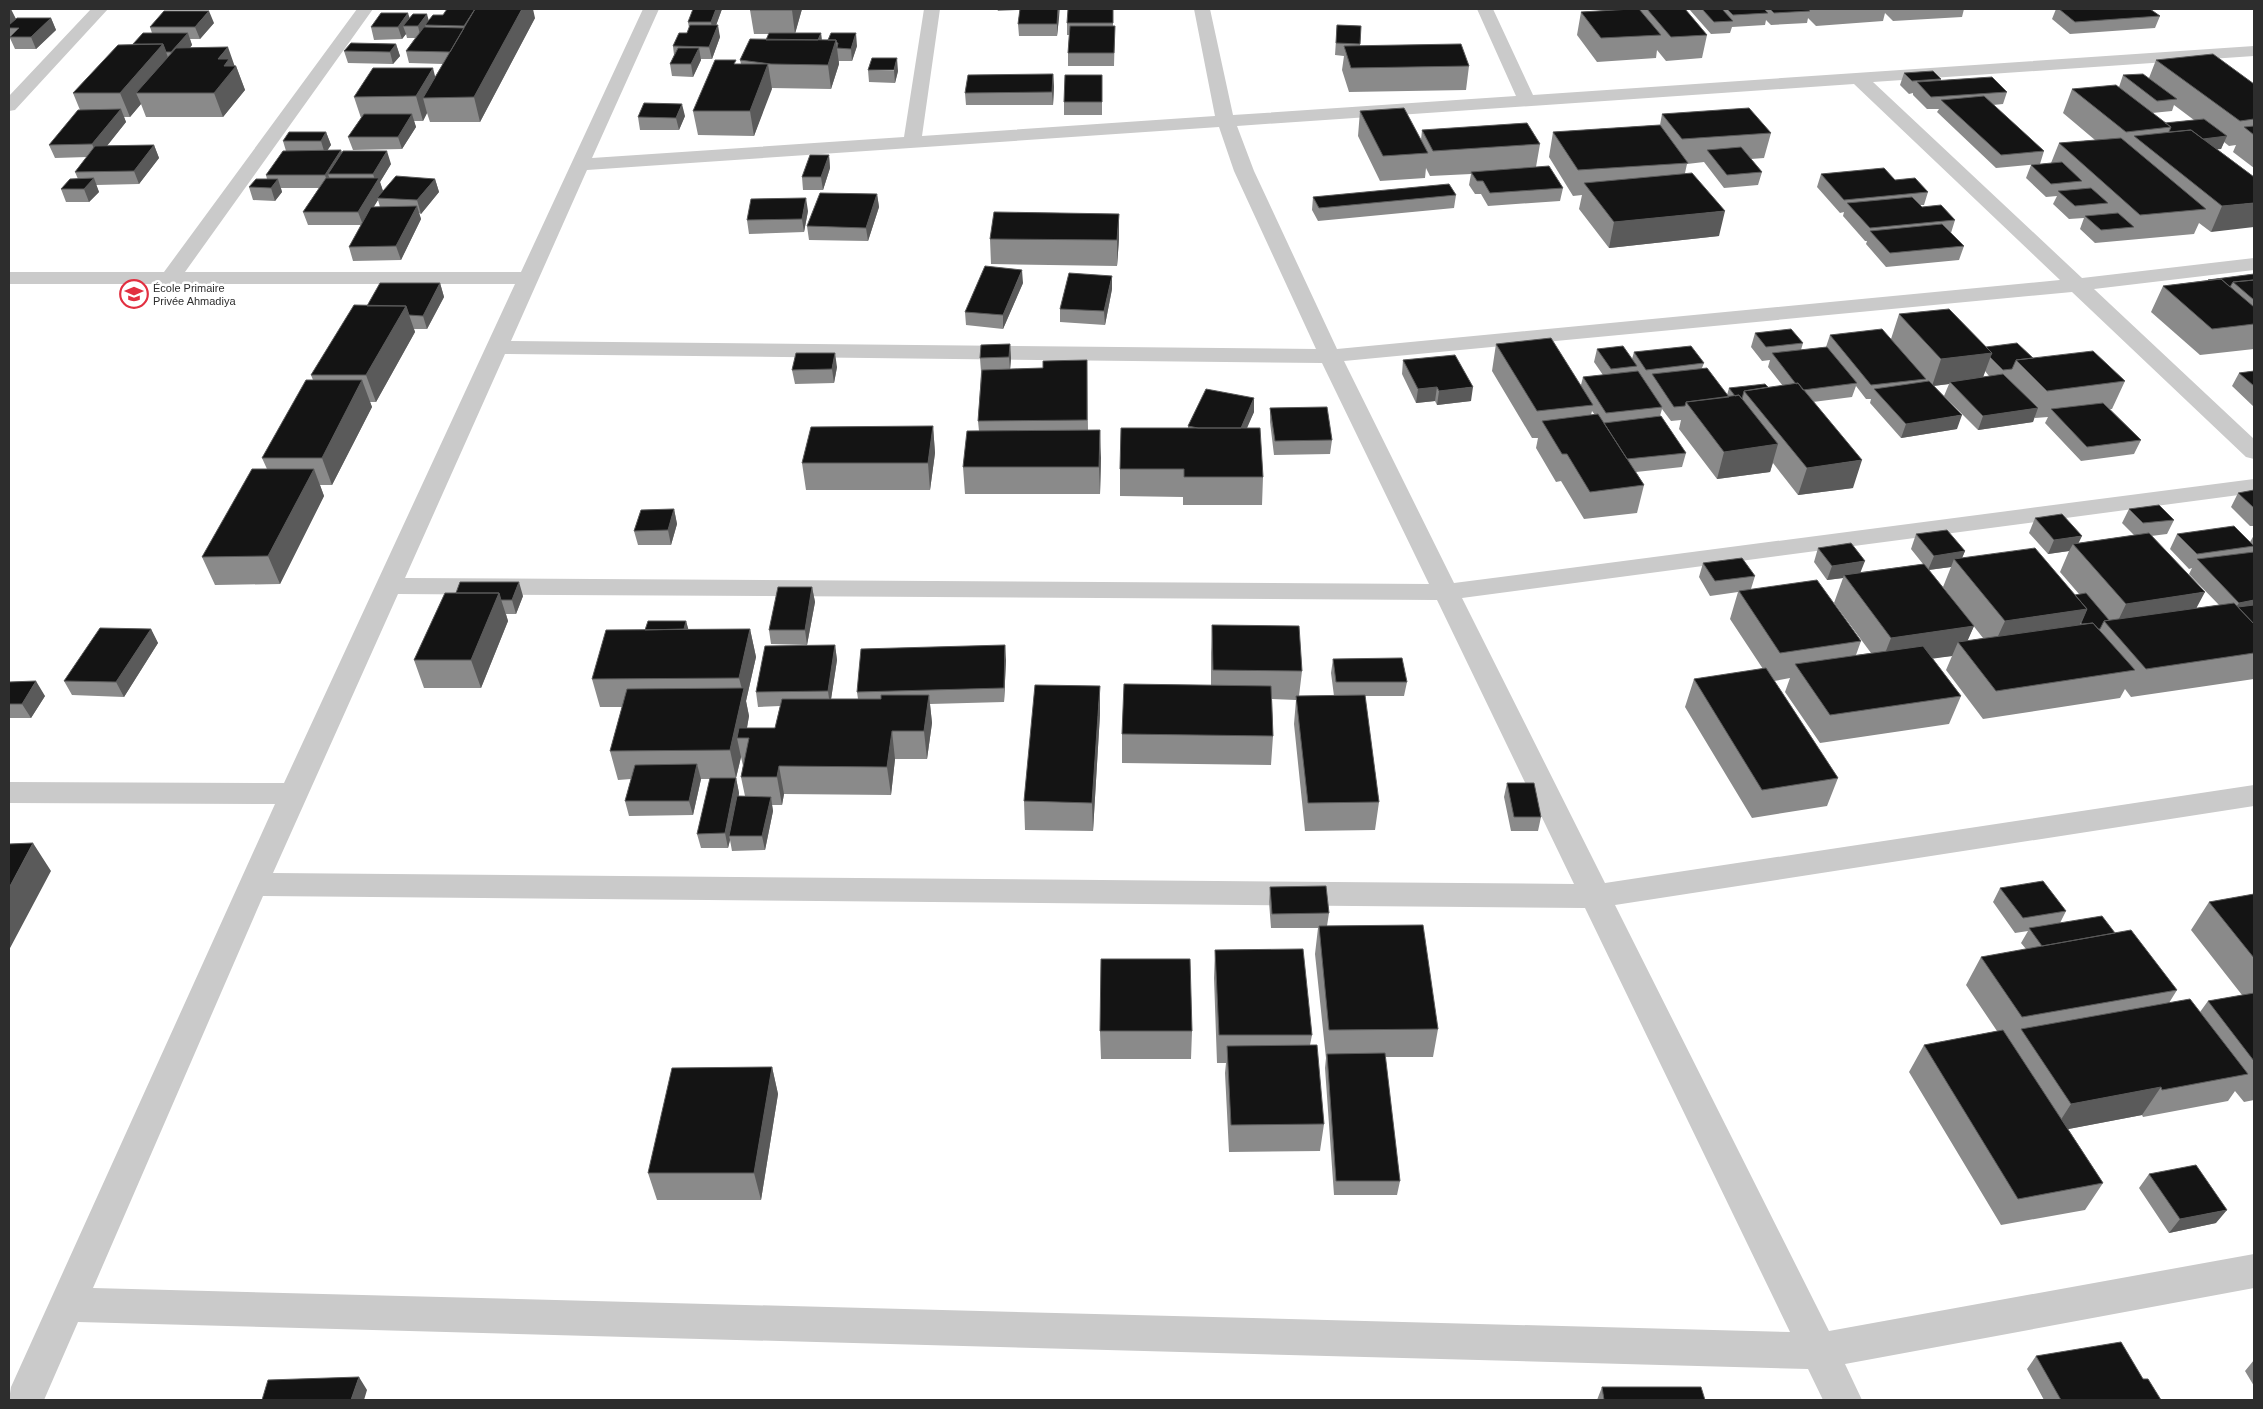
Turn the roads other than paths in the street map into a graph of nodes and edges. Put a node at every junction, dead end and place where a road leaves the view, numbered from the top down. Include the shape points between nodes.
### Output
1 (100, 9) edge
2 (365, 9) edge
3 (651, 9) edge
4 (932, 9) edge
5 (1202, 9) edge
6 (1485, 9) edge
7 (2254, 51) edge
8 (1858, 78) junction
9 (1527, 100) junction
10 (9, 106) edge
11 (1226, 121) junction
12 (912, 143) junction
13 (580, 165) junction
14 (2254, 264) edge
15 (9, 278) edge
16 (170, 278) junction
17 (529, 278) junction
18 (2078, 285) junction
19 (498, 347) junction
20 (1330, 356) junction
21 (2254, 452) edge
22 (2254, 486) edge
23 (389, 586) junction
24 (1446, 592) junction
25 (9, 792) edge
26 (294, 794) junction
27 (2254, 795) edge
28 (253, 884) junction
29 (1596, 896) junction
30 (2254, 1271) edge
31 (69, 1305) junction
32 (1819, 1351) junction
33 (25, 1400) edge
34 (1843, 1400) edge

1 - 10 street
2 - 16 street
3 - 13 street
4 - 12 street
5 - 11 street
6 - 9 street
7 - 8 street
8 - 9 street
8 - 18 street
9 - 11 street
11 - 12 street
11 - 20 street via 1244,171
12 - 13 street
13 - 17 street
14 - 18 street
15 - 16 street
16 - 17 street
17 - 19 street
18 - 20 street
18 - 21 street
19 - 20 street
19 - 23 street
20 - 24 street
22 - 24 street
23 - 24 street
23 - 26 street
24 - 29 street
25 - 26 street
26 - 28 street
27 - 29 street
28 - 29 street
28 - 31 street
29 - 32 street
30 - 32 street
31 - 32 street
31 - 33 street
32 - 34 street

